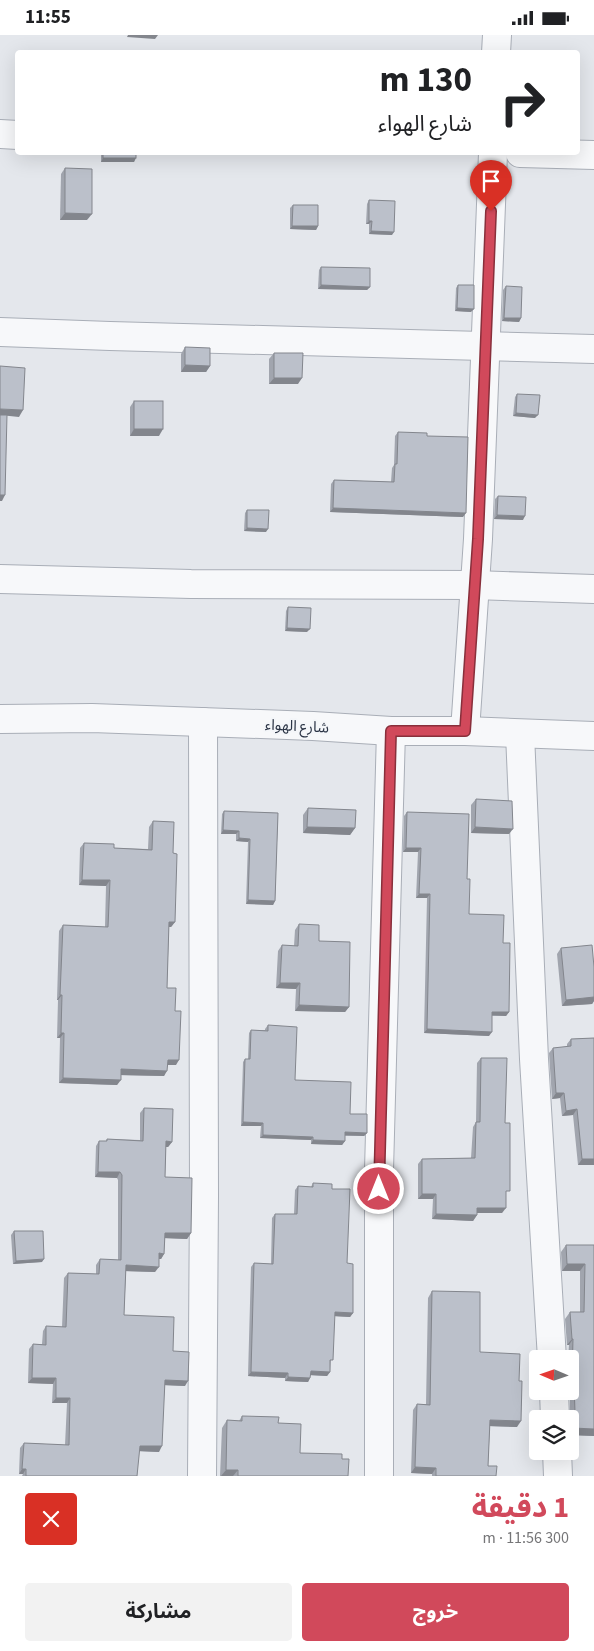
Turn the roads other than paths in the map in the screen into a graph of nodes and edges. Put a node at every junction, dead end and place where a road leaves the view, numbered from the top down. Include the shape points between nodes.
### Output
1 (497, 35) edge
2 (496, 50) edge
3 (0, 134) edge
4 (15, 135) edge
5 (493, 155) edge
6 (580, 155) edge
7 (594, 155) edge
8 (0, 332) edge
9 (485, 346) junction
10 (594, 349) edge
11 (0, 579) edge
12 (474, 585) junction
13 (594, 589) edge
14 (0, 719) edge
15 (203, 722) junction
16 (391, 731) junction
17 (465, 731) junction
18 (520, 734) junction
19 (594, 737) edge
20 (551, 1350) edge
21 (557, 1460) edge
22 (202, 1476) edge
23 (379, 1476) edge
24 (558, 1476) edge

1 - 2 street
3 - 4 street
5 - 9 street
6 - 7 street
8 - 9 street
9 - 10 street
9 - 12 street
11 - 12 street
12 - 13 street
12 - 17 street
14 - 15 street, شارع الهواء
15 - 16 street, شارع الهواء
15 - 22 street
16 - 17 street, شارع الهواء
16 - 23 street via 379,1170
17 - 18 street, شارع الهواء
18 - 19 street, شارع الهواء
18 - 20 street via 534,1059
21 - 24 street

